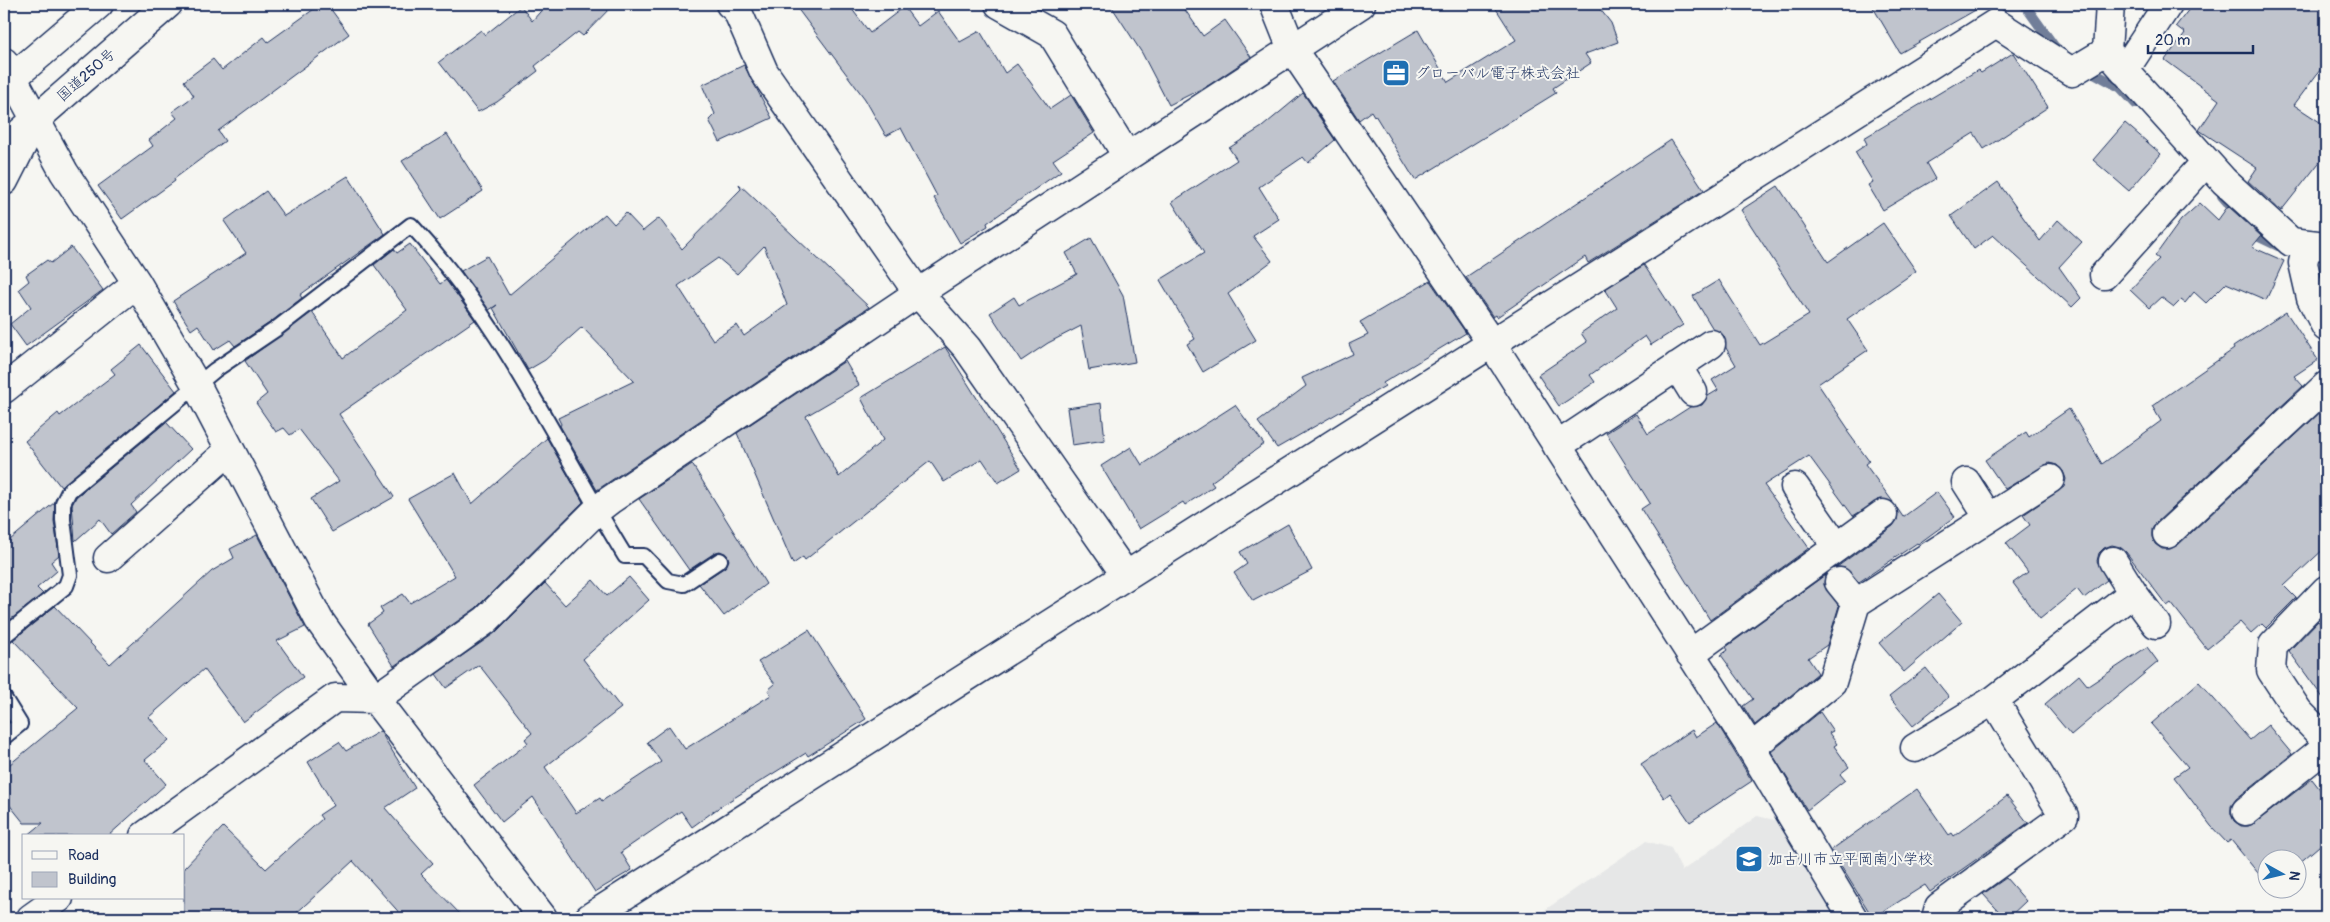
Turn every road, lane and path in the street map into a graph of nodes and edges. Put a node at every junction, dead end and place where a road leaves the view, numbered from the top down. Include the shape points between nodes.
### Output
1 (99, 4) edge
2 (168, 4) edge
3 (730, 4) edge
4 (999, 4) edge
5 (1274, 4) edge
6 (1362, 4) edge
7 (2110, 4) edge
8 (2168, 4) edge
9 (1292, 49) junction
10 (2115, 61) junction
11 (7, 75) edge
12 (35, 120) junction
13 (4, 147) edge
14 (1127, 156) junction
15 (2206, 162) junction
16 (4, 181) edge
17 (2321, 245) edge
18 (2104, 275) dead end
19 (138, 282) junction
20 (918, 293) junction
21 (2326, 327) edge
22 (1492, 344) junction
23 (1711, 344) dead end
24 (1677, 366) junction
25 (197, 386) junction
26 (2326, 386) edge
27 (4, 389) edge
28 (1693, 392) dead end
29 (1557, 446) junction
30 (230, 450) junction
31 (2050, 479) dead end
32 (1966, 482) dead end
33 (1795, 487) dead end
34 (597, 510) junction
35 (1883, 514) dead end
36 (1989, 518) junction
37 (2167, 534) dead end
38 (1837, 547) junction
39 (108, 558) dead end
40 (720, 560) dead end
41 (2113, 561) dead end
42 (1125, 574) junction
43 (1839, 582) dead end
44 (2326, 590) edge
45 (2133, 593) junction
46 (1856, 603) junction
47 (2156, 624) dead end
48 (4, 636) edge
49 (1690, 654) junction
50 (4, 698) edge
51 (375, 699) junction
52 (1994, 700) junction
53 (4, 736) edge
54 (2326, 740) edge
55 (2326, 747) edge
56 (1751, 748) junction
57 (1915, 748) dead end
58 (2246, 811) dead end
59 (147, 834) edge
60 (55, 900) edge
61 (31, 918) edge
62 (543, 918) edge
63 (589, 918) edge
64 (1854, 918) edge
65 (1936, 918) edge

1 - 11 main road
2 - 12 main road, 国道250号
3 - 20 main road via 737,10 764,72
4 - 14 main road via 1052,34
5 - 9 main road
6 - 9 main road
7 - 10 main road
8 - 10 main road
9 - 14 main road
9 - 22 main road
10 - 15 main road
10 - 22 main road via 2072,72 1996,23
11 - 12 main road
12 - 13 main road, 国道250号
12 - 16 main road
12 - 19 main road via 64,172
14 - 20 main road
15 - 17 main road via 2291,242
15 - 18 main road
17 - 21 main road via 2303,263 2311,298
19 - 25 main road
19 - 27 main road
20 - 34 main road
20 - 42 main road via 967,348
22 - 29 main road
22 - 42 main road
23 - 24 main road
24 - 28 main road
24 - 29 main road
25 - 30 main road
25 - 34 lane via 215,370 284,324 411,225 471,300 534,398
25 - 48 lane via 69,491 63,503 70,575 66,586
26 - 37 main road
29 - 49 main road
30 - 39 main road
30 - 51 main road via 319,620
31 - 36 main road
32 - 36 main road
33 - 38 main road
34 - 40 lane via 625,556 644,556 668,581 684,584
34 - 51 main road via 486,620
35 - 38 main road
36 - 46 main road
38 - 49 main road
41 - 45 main road
42 - 63 main road
43 - 46 main road
44 - 54 main road via 2273,645 2271,670 2298,711
45 - 47 main road
45 - 52 main road
46 - 56 main road via 1832,682
49 - 56 main road
50 - 53 lane via 20,724
51 - 59 main road via 335,698
51 - 62 main road
52 - 57 main road
52 - 65 main road via 2064,816 1939,907
55 - 58 main road
56 - 64 main road
60 - 61 main road

